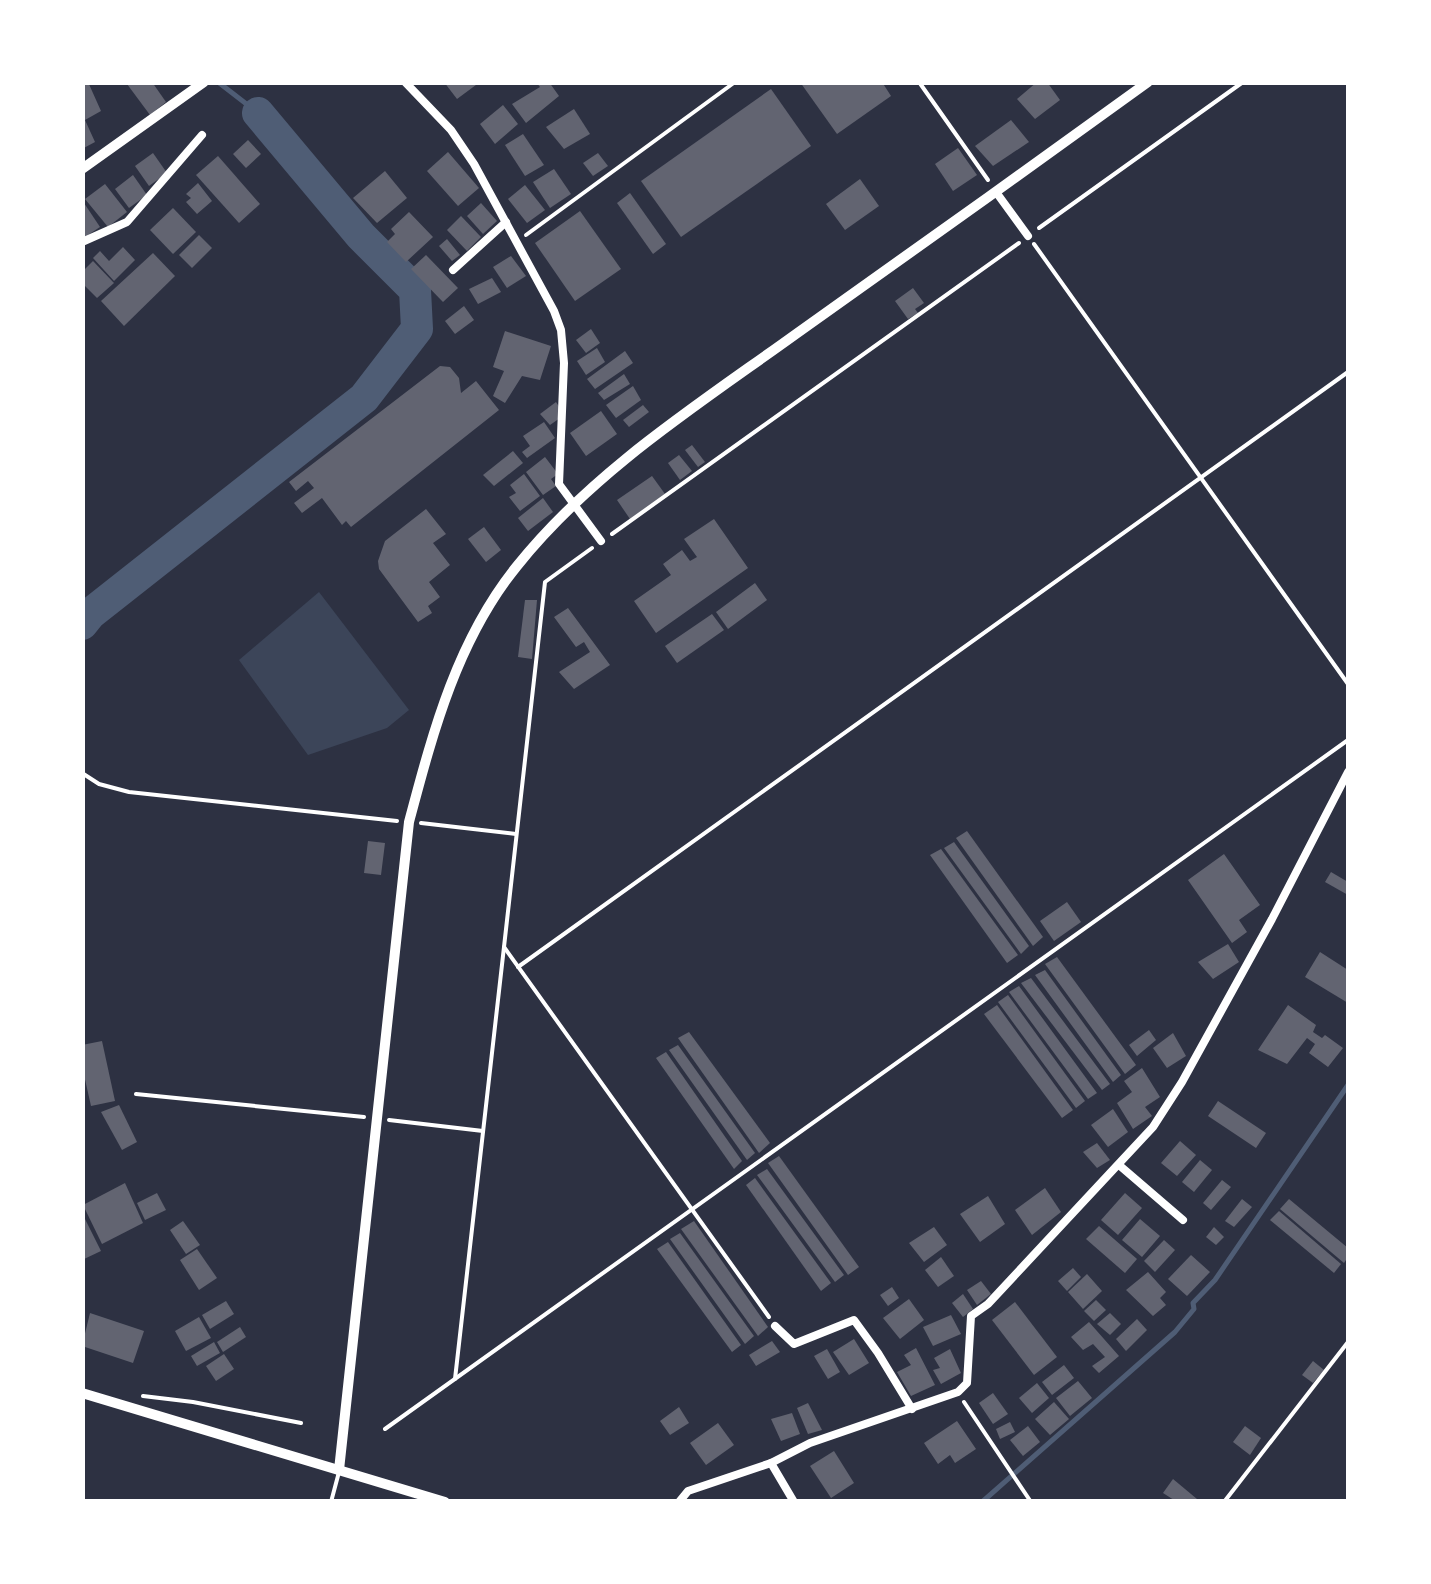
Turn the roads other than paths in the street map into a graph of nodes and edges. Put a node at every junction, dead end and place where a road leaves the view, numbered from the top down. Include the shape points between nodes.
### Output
1 (204, 82) edge
2 (405, 82) edge
3 (1148, 82) edge
4 (202, 135) dead end
5 (82, 169) edge
6 (996, 192) junction
7 (506, 222) junction
8 (1028, 236) road end
9 (82, 242) edge
10 (453, 270) dead end
11 (574, 503) junction
12 (601, 541) road end
13 (1348, 772) edge
14 (1118, 1165) junction
15 (1183, 1220) dead end
16 (775, 1326) road end
17 (82, 1393) edge
18 (912, 1409) junction
19 (771, 1463) junction
20 (339, 1470) junction
21 (331, 1502) edge
22 (445, 1502) edge
23 (678, 1502) edge
24 (794, 1502) edge

1 - 5 street
2 - 7 street via 451,130
3 - 6 street
4 - 9 street via 126,222
6 - 8 street
6 - 11 street via 677,419
7 - 10 street
7 - 11 street via 561,330 559,484
11 - 12 street
11 - 20 street via 516,568 461,654 409,822
13 - 14 street via 1182,1082
14 - 15 street
14 - 18 street via 971,1316 967,1383
16 - 18 street via 794,1344 854,1320
17 - 20 street
18 - 19 street
19 - 23 street via 688,1491
19 - 24 street
20 - 21 lane
20 - 22 street

